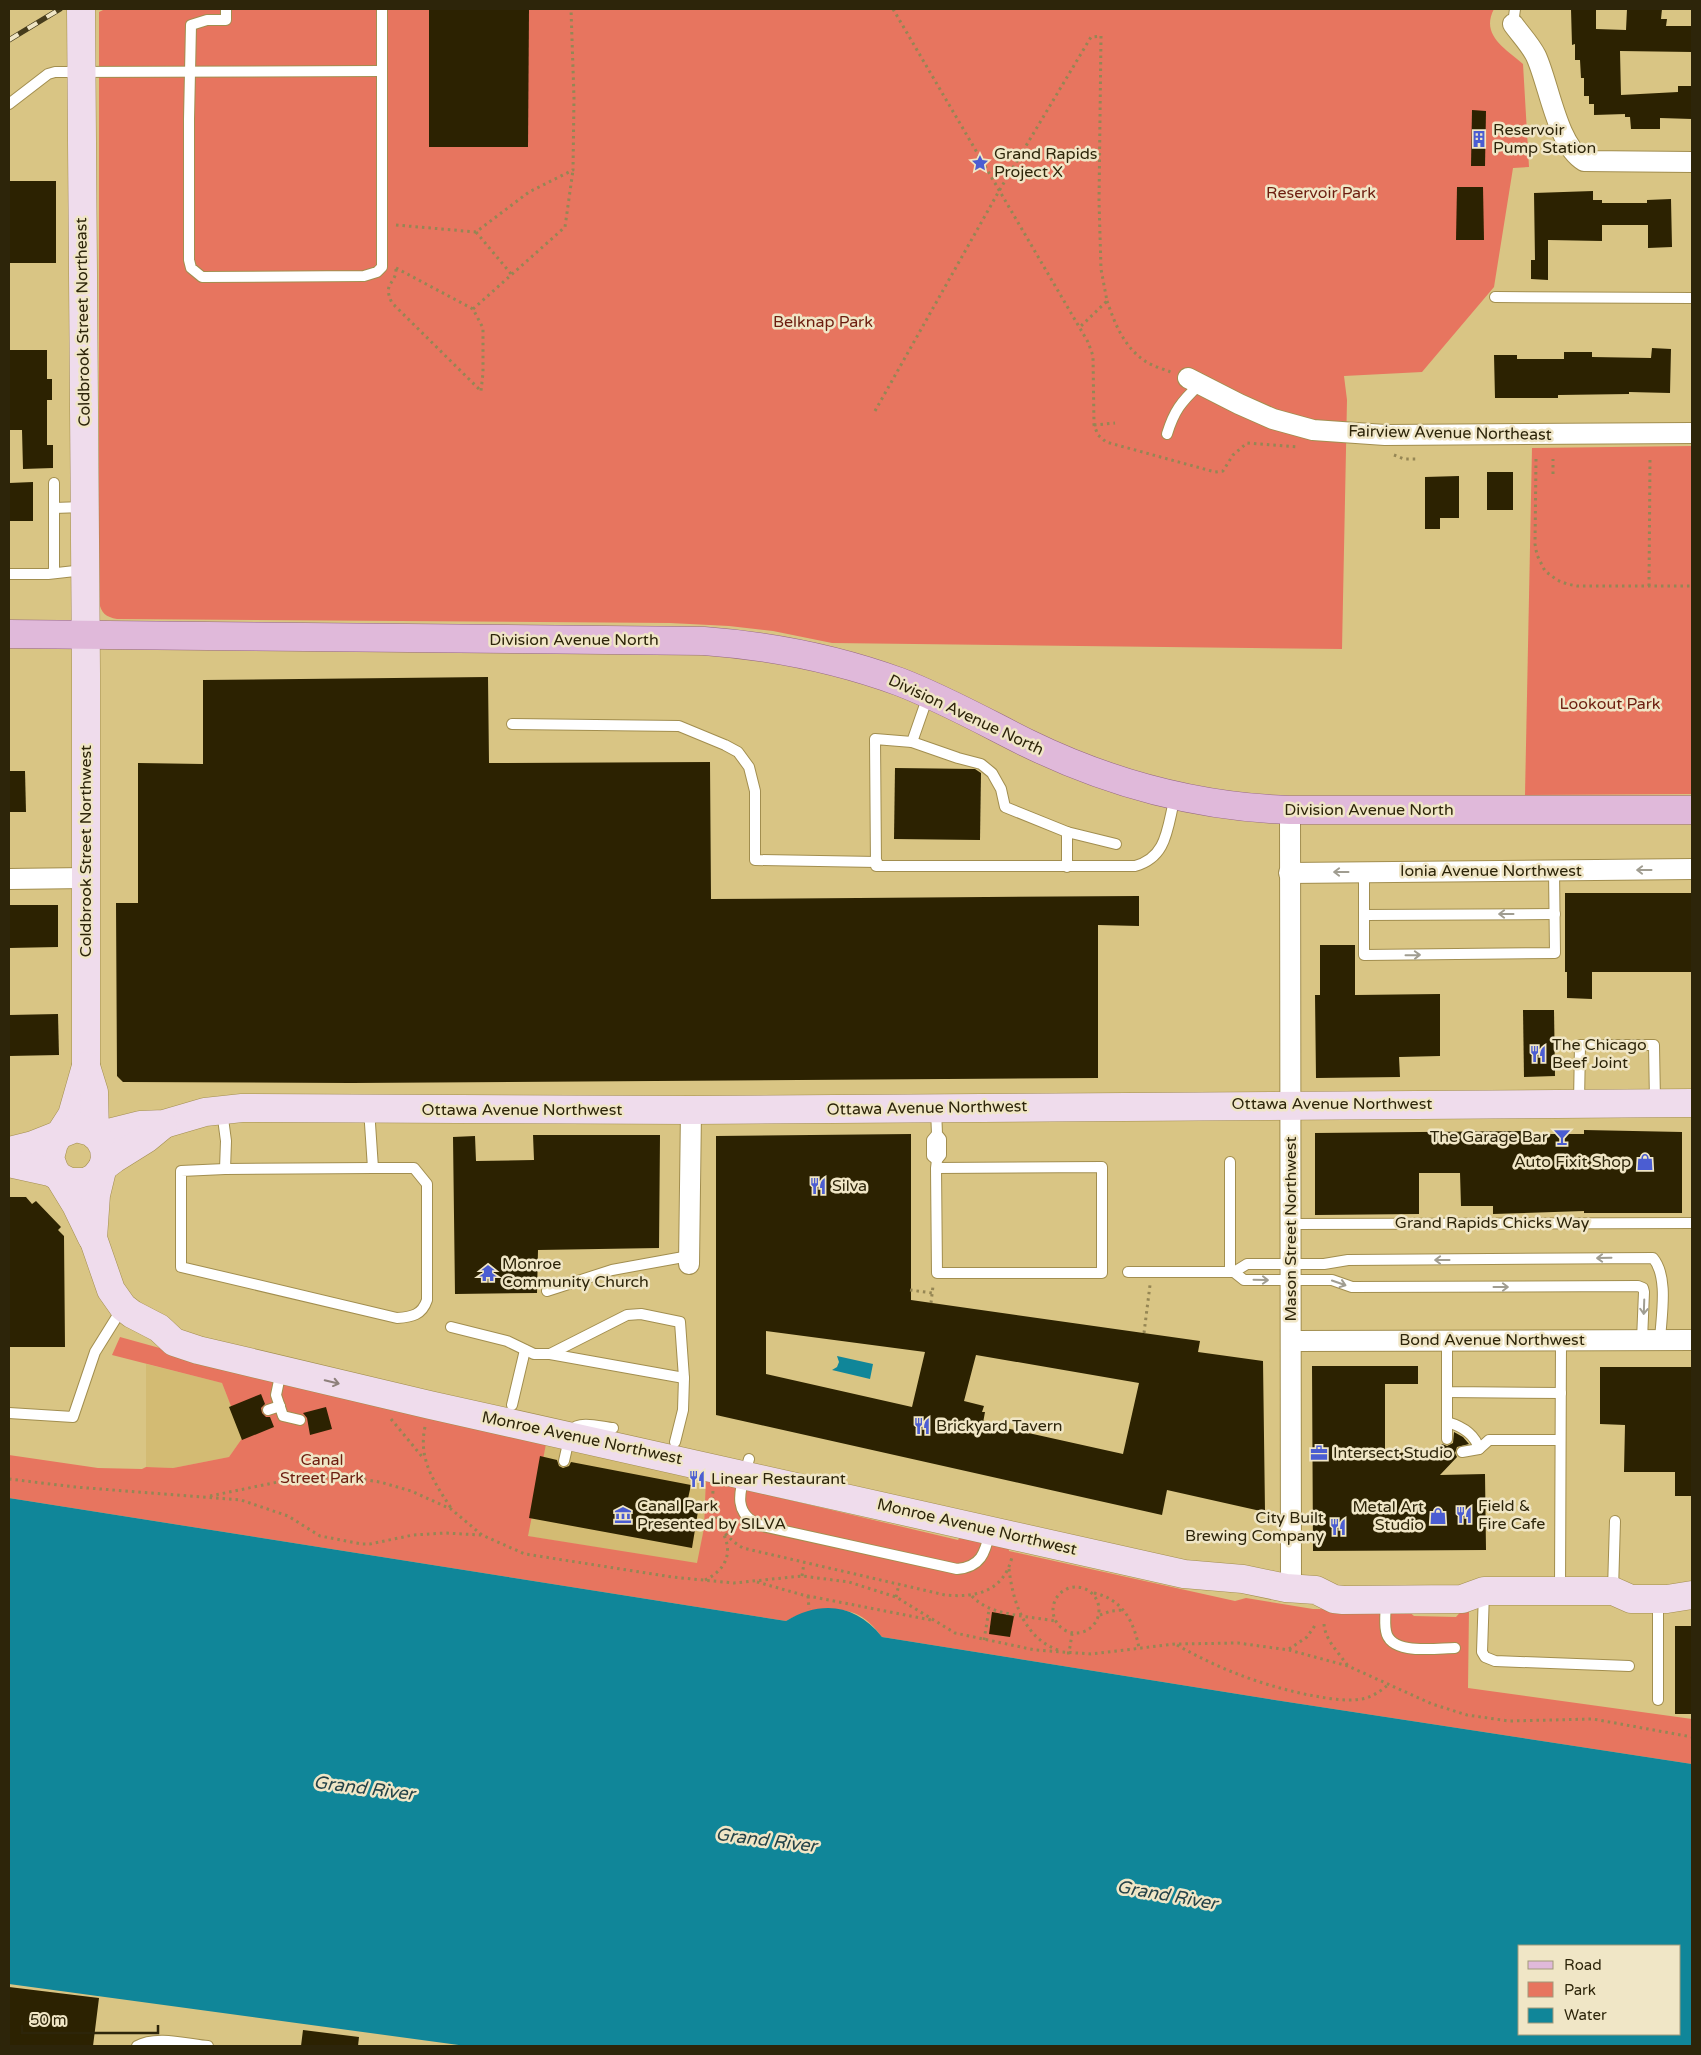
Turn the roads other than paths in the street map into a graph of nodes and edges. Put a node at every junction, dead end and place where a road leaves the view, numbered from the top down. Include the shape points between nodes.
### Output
1 (81, 9) edge
2 (226, 9) edge
3 (382, 9) edge
4 (1514, 16) edge
5 (81, 71) junction
6 (382, 71) junction
7 (190, 72) junction
8 (9, 104) edge
9 (1692, 162) edge
10 (1494, 298) dead end
11 (1692, 298) edge
12 (1193, 382) joint
13 (1692, 433) edge
14 (1167, 434) dead end
15 (54, 483) dead end
16 (84, 507) junction
17 (54, 508) junction
18 (85, 570) junction
19 (54, 572) junction
20 (9, 574) edge
21 (9, 634) edge
22 (85, 636) junction
23 (929, 694) junction
24 (512, 724) dead end
25 (912, 742) junction
26 (1175, 796) junction
27 (1290, 810) junction
28 (1692, 810) edge
29 (1067, 832) junction
30 (1116, 844) dead end
31 (877, 862) junction
32 (1067, 867) junction
33 (1692, 869) edge
34 (1554, 871) junction
35 (1364, 872) junction
36 (1289, 873) junction
37 (86, 878) junction
38 (9, 879) edge
39 (1555, 914) junction
40 (1364, 915) junction
41 (86, 1066) junction
42 (1579, 1103) junction
43 (1655, 1103) junction
44 (1692, 1103) edge
45 (1291, 1104) junction
46 (370, 1109) junction
47 (222, 1110) junction
48 (691, 1110) junction
49 (936, 1121) junction
50 (164, 1124) junction
51 (61, 1134) junction
52 (95, 1135) junction
53 (9, 1151) edge
54 (1230, 1162) dead end
55 (9, 1163) edge
56 (936, 1164) junction
57 (102, 1168) junction
58 (373, 1168) junction
59 (225, 1169) junction
60 (59, 1175) junction
61 (1692, 1223) edge
62 (1291, 1224) junction
63 (94, 1241) junction
64 (689, 1260) joint
65 (1128, 1272) dead end
66 (1232, 1272) junction
67 (1291, 1272) junction
68 (546, 1291) dead end
69 (123, 1307) junction
70 (154, 1326) junction
71 (451, 1326) dead end
72 (1292, 1340) junction
73 (1447, 1340) junction
74 (1651, 1340) junction
75 (1692, 1340) edge
76 (1561, 1341) junction
77 (525, 1350) junction
78 (550, 1354) junction
79 (281, 1370) junction
80 (684, 1378) junction
81 (1447, 1392) junction
82 (1561, 1393) junction
83 (512, 1405) junction
84 (280, 1406) junction
85 (268, 1410) dead end
86 (9, 1413) edge
87 (300, 1420) dead end
88 (1447, 1422) junction
89 (613, 1428) junction
90 (1447, 1438) dead end
91 (1560, 1440) junction
92 (675, 1442) junction
93 (567, 1448) junction
94 (1479, 1449) junction
95 (1462, 1452) dead end
96 (747, 1467) junction
97 (1615, 1521) dead end
98 (991, 1530) junction
99 (1100, 1546) junction
100 (1692, 1583) edge
101 (1304, 1589) junction
102 (1484, 1591) junction
103 (1560, 1591) junction
104 (1613, 1591) junction
105 (1692, 1595) edge
106 (1658, 1599) junction
107 (1386, 1600) junction
108 (1455, 1648) dead end
109 (1629, 1666) dead end
110 (1658, 1700) dead end
111 (137, 2046) edge
112 (204, 2046) edge
113 (208, 2046) edge

1 - 5 main road, Coldbrook Street Northeast
2 - 7 lane via 226,20 207,20 191,25
3 - 6 lane
4 - 9 street via 1535,55 1566,140 1577,156 1584,161
5 - 7 lane
5 - 8 lane via 48,74
5 - 16 main road, Coldbrook Street Northeast
6 - 7 lane
6 - 7 lane via 382,267 364,276 210,278 196,274 189,260
10 - 11 lane
12 - 13 street, Fairview Avenue Northeast via 1272,419 1313,430 1385,436
12 - 14 lane via 1173,414
15 - 17 lane
16 - 17 lane
16 - 18 main road, Coldbrook Street Northeast
17 - 19 lane
18 - 19 lane
18 - 22 main road, Coldbrook Street Northeast
19 - 20 lane
21 - 22 main road, Division Avenue North
22 - 23 main road, Division Avenue North via 704,641 767,647 820,658
22 - 37 main road, Coldbrook Street Northwest
23 - 25 lane
23 - 26 main road, Division Avenue North via 1057,757 1110,778
24 - 31 lane via 679,726 710,737 738,752 749,767 755,791 755,860
25 - 29 lane via 981,764 1001,789 1005,807
25 - 31 lane via 875,739
26 - 27 main road, Division Avenue North
26 - 32 lane via 1163,845 1146,863 1122,868
27 - 28 main road, Division Avenue North
27 - 36 street, Mason Street Northwest
29 - 30 lane
29 - 32 lane
31 - 32 lane via 876,866
33 -> 34 street, Ionia Avenue Northwest
34 - 35 street, Ionia Avenue Northwest
34 - 39 lane
35 -> 36 street, Ionia Avenue Northwest
35 - 40 lane
36 - 45 street, Mason Street Northwest
37 - 38 street
37 - 41 main road, Coldbrook Street Northwest
39 -> 40 lane
40 -> 39 lane via 1364,955 1555,953
41 - 51 main road, Coldbrook Street Northwest via 72,1115
41 - 52 main road, Coldbrook Street Northwest via 94,1092
42 - 43 main road, Ottawa Avenue Northwest
42 - 43 lane via 1580,1045 1654,1045
42 - 45 main road, Ottawa Avenue Northwest
43 - 44 main road, Ottawa Avenue Northwest
45 - 49 main road, Ottawa Avenue Northwest
45 - 62 street, Mason Street Northwest
46 - 47 main road, Ottawa Avenue Northwest
46 - 48 main road, Ottawa Avenue Northwest
46 - 58 lane
47 - 50 main road, Ottawa Avenue Northwest
47 - 59 lane
48 - 49 main road, Ottawa Avenue Northwest
48 - 64 street
49 - 56 lane via 932,1140 932,1156
50 - 52 main road, Ottawa Avenue Northwest
50 - 57 main road, Ottawa Avenue Northwest via 143,1142
51 - 52 main road via 76,1128
51 - 53 main road
51 - 60 main road, Coldbrook Street Northwest via 50,1153
52 - 57 main road, Monroe Avenue Northwest via 105,1153
54 - 66 lane
55 - 60 main road
56 - 56 lane via 937,1274 1102,1273 1102,1167
57 - 60 main road, Ottawa Avenue Northwest via 95,1177 81,1183 70,1182
57 - 63 main road, Monroe Avenue Northwest via 96,1195
58 - 59 lane
58 - 59 lane via 414,1168 427,1184 427,1300 424,1309 411,1317 373,1313 181,1267 181,1172
60 - 63 main road, Monroe Avenue Northwest
61 - 62 lane, Grand Rapids Chicks Way
62 - 67 street, Mason Street Northwest
63 - 69 main road, Monroe Avenue Northwest via 111,1290
64 - 68 lane via 612,1270
65 - 66 lane
66 - 67 lane via 1248,1264
66 -> 67 lane via 1248,1280
67 - 72 street, Mason Street Northwest
67 -> 74 lane via 1352,1287 1641,1286
74 -> 67 lane via 1662,1277 1653,1258 1348,1260
69 - 70 main road, Monroe Avenue Northwest
69 - 86 lane via 95,1352 73,1417
70 - 79 main road, Monroe Avenue Northwest via 177,1344
70 - 83 main road, Monroe Avenue Northwest via 185,1328
71 - 77 lane via 511,1342
72 - 73 street, Bond Avenue Northwest
72 - 101 street, Mason Street Northwest
73 - 76 street, Bond Avenue Northwest
73 - 81 lane
74 - 75 street, Bond Avenue Northwest
74 - 76 street, Bond Avenue Northwest
76 - 82 lane
77 - 78 lane via 534,1354
77 - 83 lane
78 - 80 lane
78 - 80 lane via 621,1317 641,1314 680,1322
79 - 84 lane via 276,1395
79 -> 93 main road, Monroe Avenue Northwest
80 - 92 lane via 683,1410
81 - 82 lane
81 - 88 lane
82 - 91 lane
83 - 89 main road, Monroe Avenue Northwest
84 - 85 lane
84 - 87 lane via 283,1416
88 - 90 lane
88 - 94 lane via 1458,1425 1476,1439
89 - 92 main road, Monroe Avenue Northwest
89 - 93 lane via 578,1425 572,1428
91 - 94 lane via 1489,1440
91 - 103 lane
92 - 96 main road, Monroe Avenue Northwest
93 - 96 main road, Monroe Avenue Northwest
94 - 95 lane
96 - 98 main road, Monroe Avenue Northwest
96 - 98 lane via 740,1495 742,1511 751,1521 762,1526 957,1568 969,1567 981,1559
96 - 99 main road, Monroe Avenue Northwest
97 - 104 lane
98 - 99 main road, Monroe Avenue Northwest
99 - 101 main road, Monroe Avenue Northwest via 1193,1575
100 - 104 main road, Monroe Avenue Northwest via 1631,1582
101 - 102 main road, Monroe Avenue Northwest via 1340,1584 1462,1583
101 - 107 main road, Monroe Avenue Northwest via 1338,1600
102 - 103 main road, Monroe Avenue Northwest
102 - 107 main road, Monroe Avenue Northwest via 1462,1599
102 - 109 lane via 1482,1652 1488,1659
103 - 104 main road, Monroe Avenue Northwest
104 - 106 main road, Monroe Avenue Northwest via 1632,1599
105 - 106 main road, Monroe Avenue Northwest
106 - 110 lane
107 - 108 lane via 1386,1631 1388,1639 1395,1645 1411,1649
111 - 112 lane via 160,2041
112 - 113 lane

